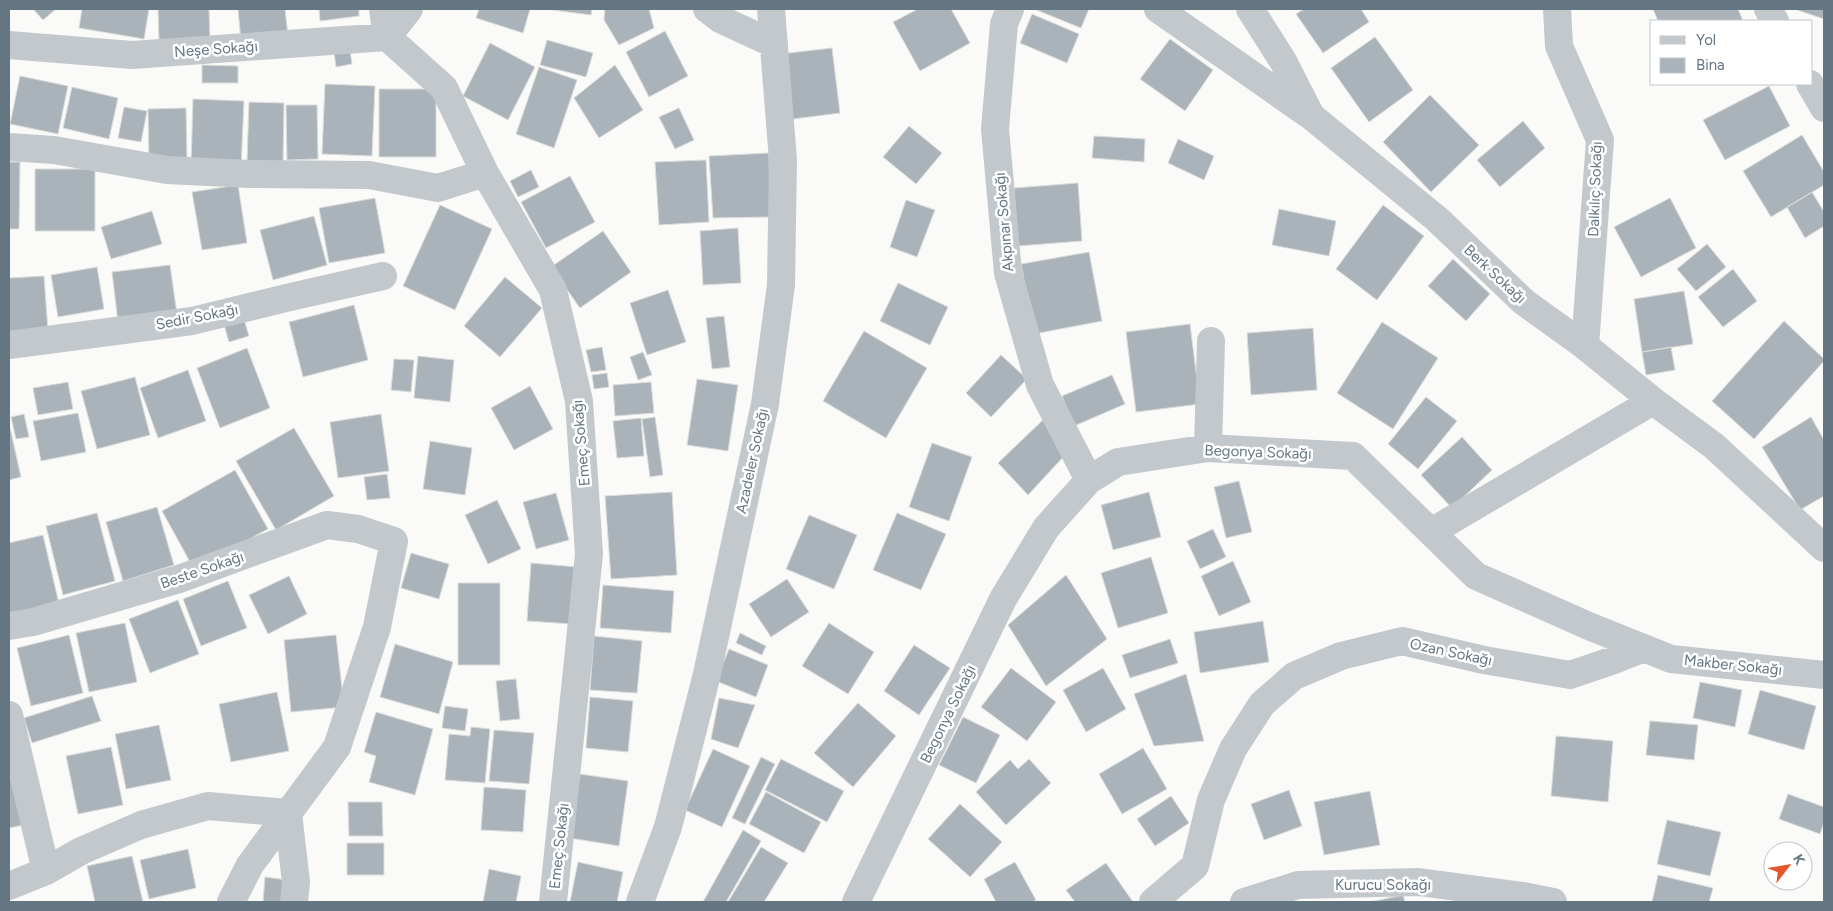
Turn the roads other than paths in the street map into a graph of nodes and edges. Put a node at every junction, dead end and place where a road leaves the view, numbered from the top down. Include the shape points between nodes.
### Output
1 (383, 9) edge
2 (409, 9) edge
3 (708, 9) edge
4 (771, 9) edge
5 (1010, 9) edge
6 (1158, 9) edge
7 (1250, 9) edge
8 (1557, 9) edge
9 (1768, 9) edge
10 (1774, 20) edge
11 (387, 37) junction
12 (774, 44) junction
13 (9, 45) edge
14 (1811, 85) edge
15 (1824, 108) edge
16 (1311, 116) junction
17 (9, 147) edge
18 (485, 172) junction
19 (384, 276) dead end
20 (1210, 341) dead end
21 (9, 345) edge
22 (1586, 346) junction
23 (1652, 401) junction
24 (1208, 448) junction
25 (1089, 480) junction
26 (1431, 532) junction
27 (1824, 548) edge
28 (9, 626) edge
29 (1644, 648) junction
30 (1824, 675) edge
31 (9, 715) edge
32 (288, 813) junction
33 (46, 872) junction
34 (9, 886) edge
35 (231, 902) edge
36 (294, 902) edge
37 (553, 902) edge
38 (640, 902) edge
39 (856, 902) edge
40 (1153, 902) edge
41 (1244, 902) edge
42 (1553, 902) edge

1 - 11 street
2 - 11 street
3 - 12 street via 720,19
4 - 12 street, Azadeler Sokağı
5 - 25 street, Akpınar Sokağı via 1004,24 995,129 1008,273 1040,385
6 - 16 street, Berk Sokağı
7 - 16 street via 1283,61
8 - 22 street, Dalkılıç Sokağı via 1559,46 1600,140
9 - 10 street
11 - 13 street, Neşe Sokağı via 132,55
11 - 18 street, Emeç Sokağı via 444,88
12 - 38 street, Azadeler Sokağı via 783,160 781,284 765,404 707,674 668,827
14 - 15 street
16 - 22 street, Berk Sokağı via 1437,219 1524,302
17 - 18 street via 54,150 167,170 369,175 438,188
18 - 37 street, Emeç Sokağı via 553,290 579,401 589,554
19 - 21 street, Sedir Sokağı via 192,321
20 - 24 street
22 - 23 street, Berk Sokağı
23 - 26 street
23 - 27 street, Berk Sokağı via 1714,446
24 - 25 street, Begonya Sokağı via 1118,462
24 - 26 street, Begonya Sokağı via 1353,456
25 - 39 street, Begonya Sokağı via 1046,528 1003,600
26 - 29 street, Begonya Sokağı via 1476,576
28 - 32 street, Beste Sokağı via 179,579 327,525 358,529 394,541 377,627 337,747
29 - 30 street, Makber Sokağı via 1671,659
29 - 40 street, Ozan Sokağı via 1570,675 1402,641 1341,656 1294,676 1262,704 1233,749 1211,800 1195,866
31 - 33 street
32 - 33 street via 208,806 141,825 81,851
32 - 35 street via 250,865
32 - 36 street via 296,882
33 - 34 street
41 - 42 street, Kurucu Sokağı via 1298,885 1419,882

